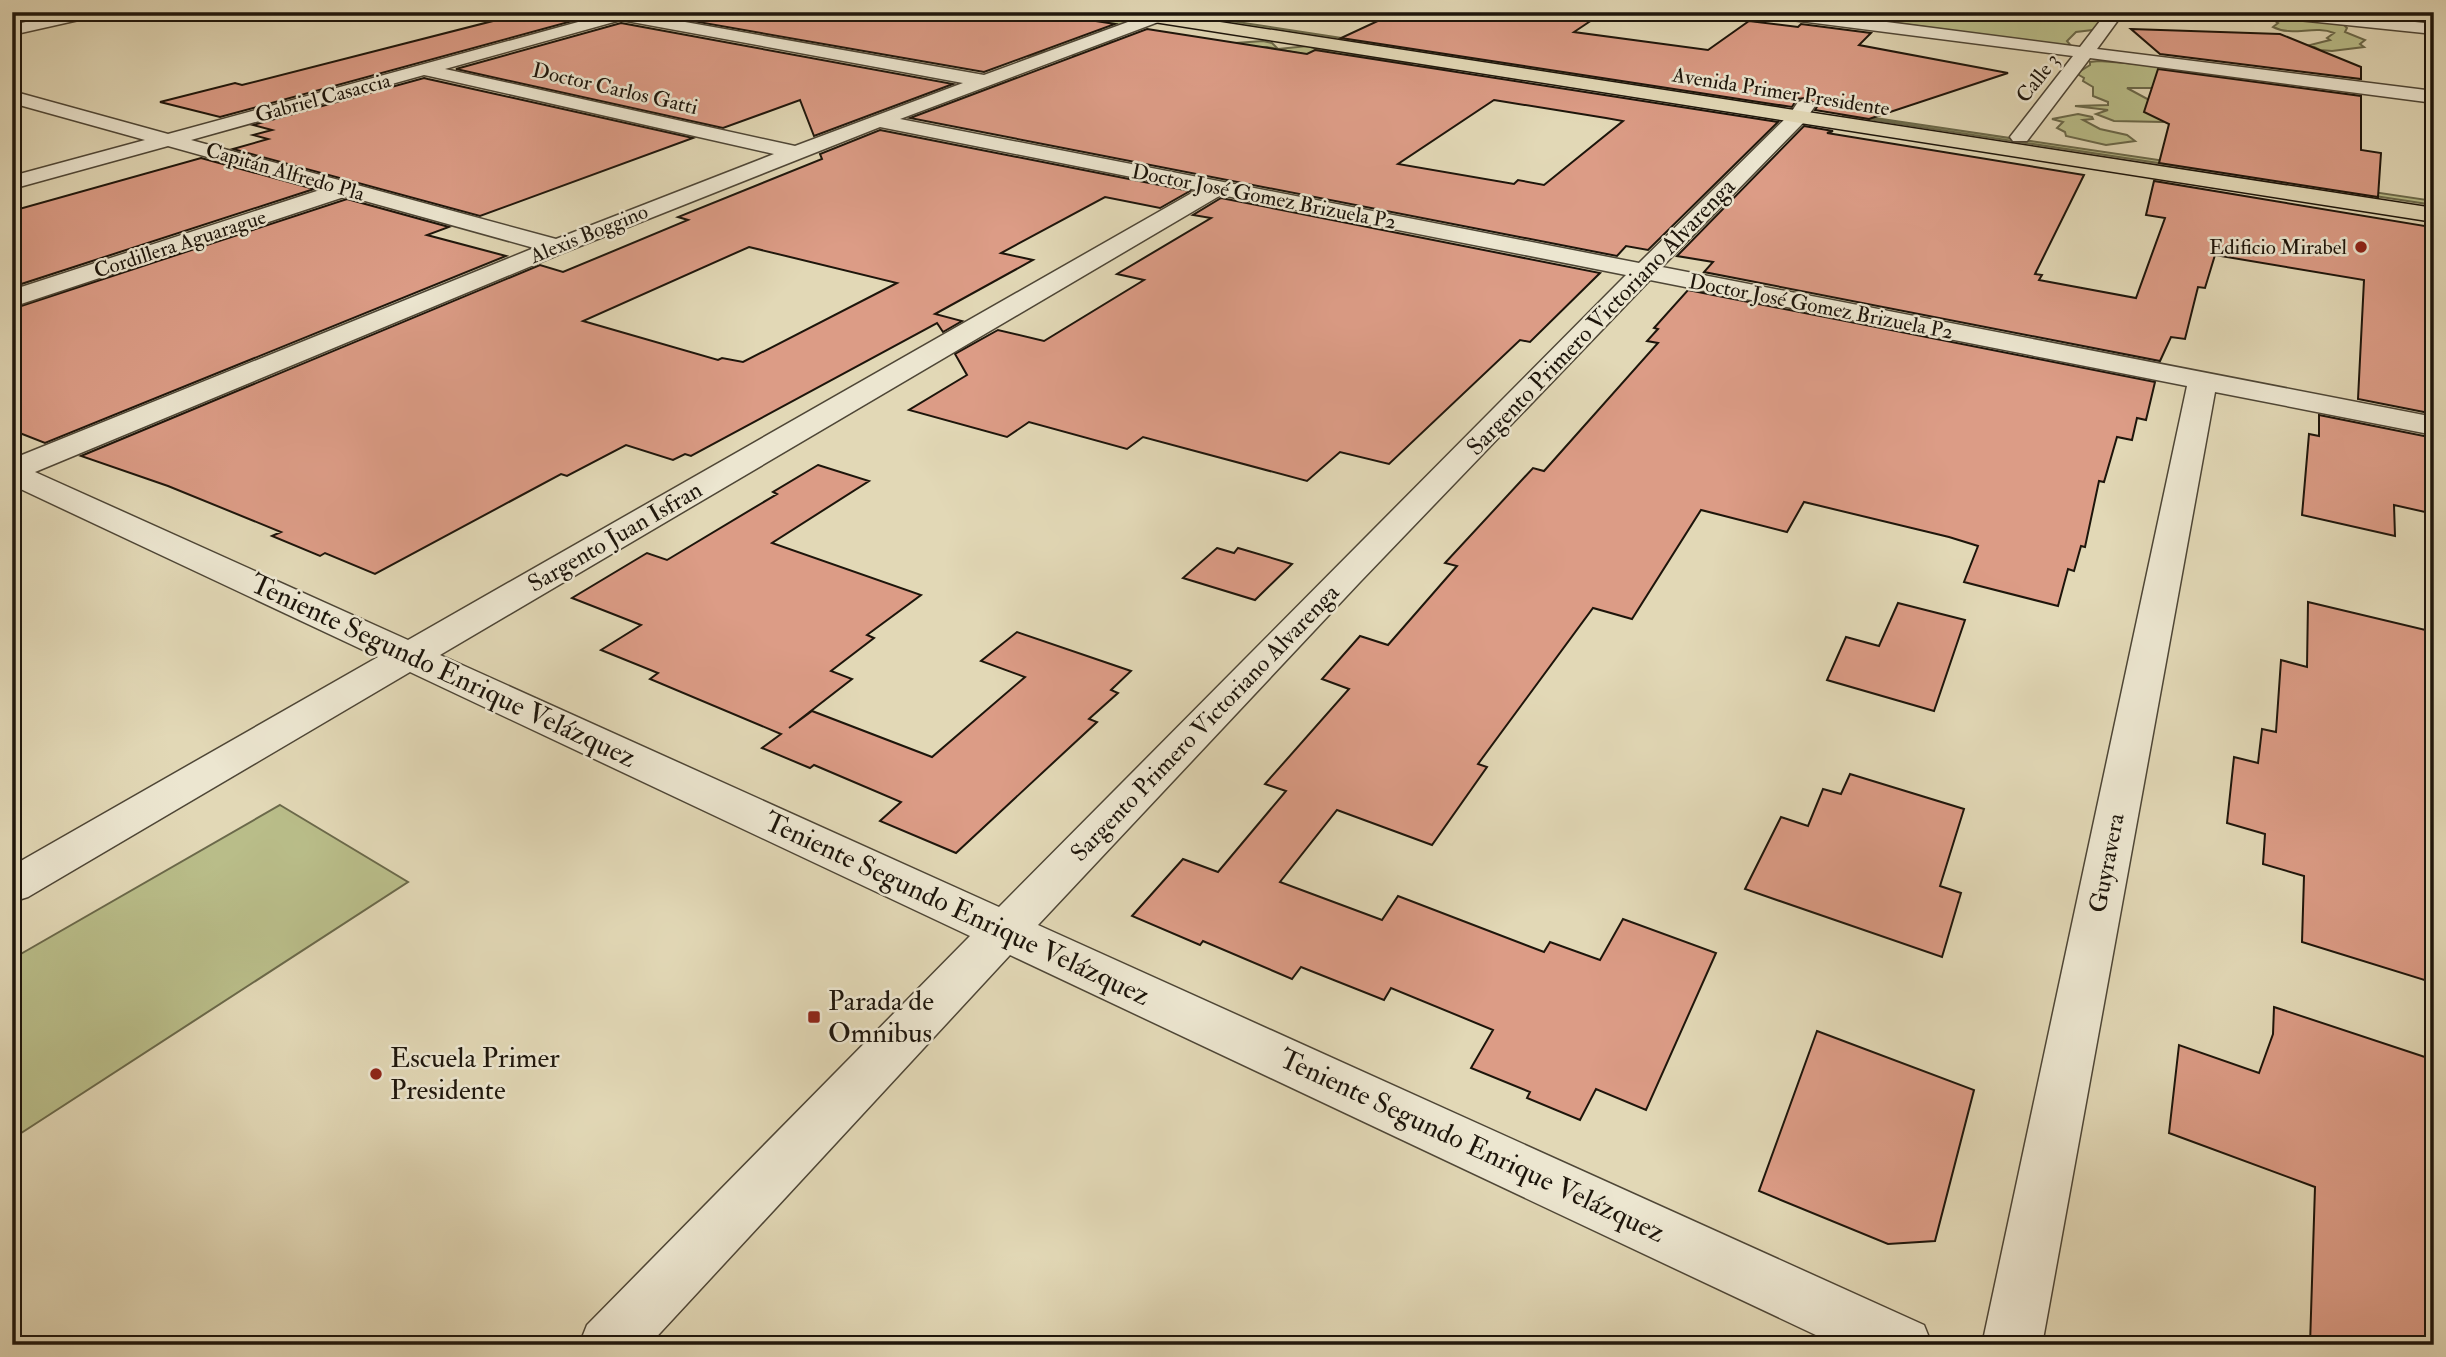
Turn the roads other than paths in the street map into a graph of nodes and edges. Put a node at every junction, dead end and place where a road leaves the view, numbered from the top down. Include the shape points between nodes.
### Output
1 (95, 12) edge
2 (1122, 12) edge
3 (1769, 12) edge
4 (2116, 12) edge
5 (2270, 12) edge
6 (619, 13) edge
7 (1775, 13) edge
8 (1168, 14) edge
9 (2314, 14) edge
10 (1226, 15) edge
11 (2434, 29) edge
12 (12, 30) edge
13 (2085, 54) junction
14 (425, 70) junction
15 (987, 81) junction
16 (12, 97) edge
17 (2434, 97) edge
18 (1801, 112) junction
19 (878, 121) junction
20 (2020, 137) junction
21 (171, 139) junction
22 (796, 153) junction
23 (2218, 175) junction
24 (12, 183) edge
25 (1217, 188) junction
26 (347, 189) junction
27 (2434, 199) edge
28 (2434, 215) edge
29 (557, 247) junction
30 (1643, 272) junction
31 (12, 299) edge
32 (2203, 382) junction
33 (2434, 425) edge
34 (12, 472) edge
35 (410, 656) junction
36 (12, 887) edge
37 (1004, 930) junction
38 (609, 1345) edge
39 (1902, 1345) edge
40 (2012, 1345) edge

1 - 12 street
2 - 8 main road, Avenida Primer Presidente
3 - 7 street
4 - 13 street, Calle 3
5 - 9 street
6 - 14 street, Gabriel Casaccia
6 - 15 street
7 - 13 street
8 - 10 main road, Avenida Primer Presidente
8 - 15 street, Alexis Boggino
8 - 18 main road, Avenida Primer Presidente
9 - 11 street
10 - 18 main road, Avenida Primer Presidente
13 - 17 street
13 - 20 street, Calle 3
14 - 21 street, Gabriel Casaccia
14 - 22 street, Doctor Carlos Gatti
15 - 19 street, Alexis Boggino
16 - 21 street, Capitán Alfredo Pla
18 - 20 main road, Avenida Primer Presidente
18 - 23 main road, Avenida Primer Presidente
18 - 30 street, Sargento Primero Victoriano Alvarenga
19 - 22 street, Alexis Boggino
19 - 25 street, Doctor José Gomez Brizuela P2
20 - 23 main road, Avenida Primer Presidente
21 - 24 street, Gabriel Casaccia
21 - 26 street, Capitán Alfredo Pla
22 - 29 street, Alexis Boggino
23 - 27 main road, Avenida Primer Presidente
23 - 28 main road, Avenida Primer Presidente
25 - 30 street, Doctor José Gomez Brizuela P2
25 - 35 street, Sargento Juan Isfran
26 - 29 street, Capitán Alfredo Pla
26 - 31 street, Cordillera Aguarague
29 - 34 street, Alexis Boggino
30 - 32 street, Doctor José Gomez Brizuela P2
30 - 37 street, Sargento Primero Victoriano Alvarenga
32 - 33 street, Doctor José Gomez Brizuela P2
32 - 40 street, Guyravera
34 - 35 street, Teniente Segundo Enrique Velázquez
35 - 36 street, Sargento Juan Isfran
35 - 37 street, Teniente Segundo Enrique Velázquez
37 - 38 street, Sargento Primero Victoriano Alvarenga
37 - 39 street, Teniente Segundo Enrique Velázquez

